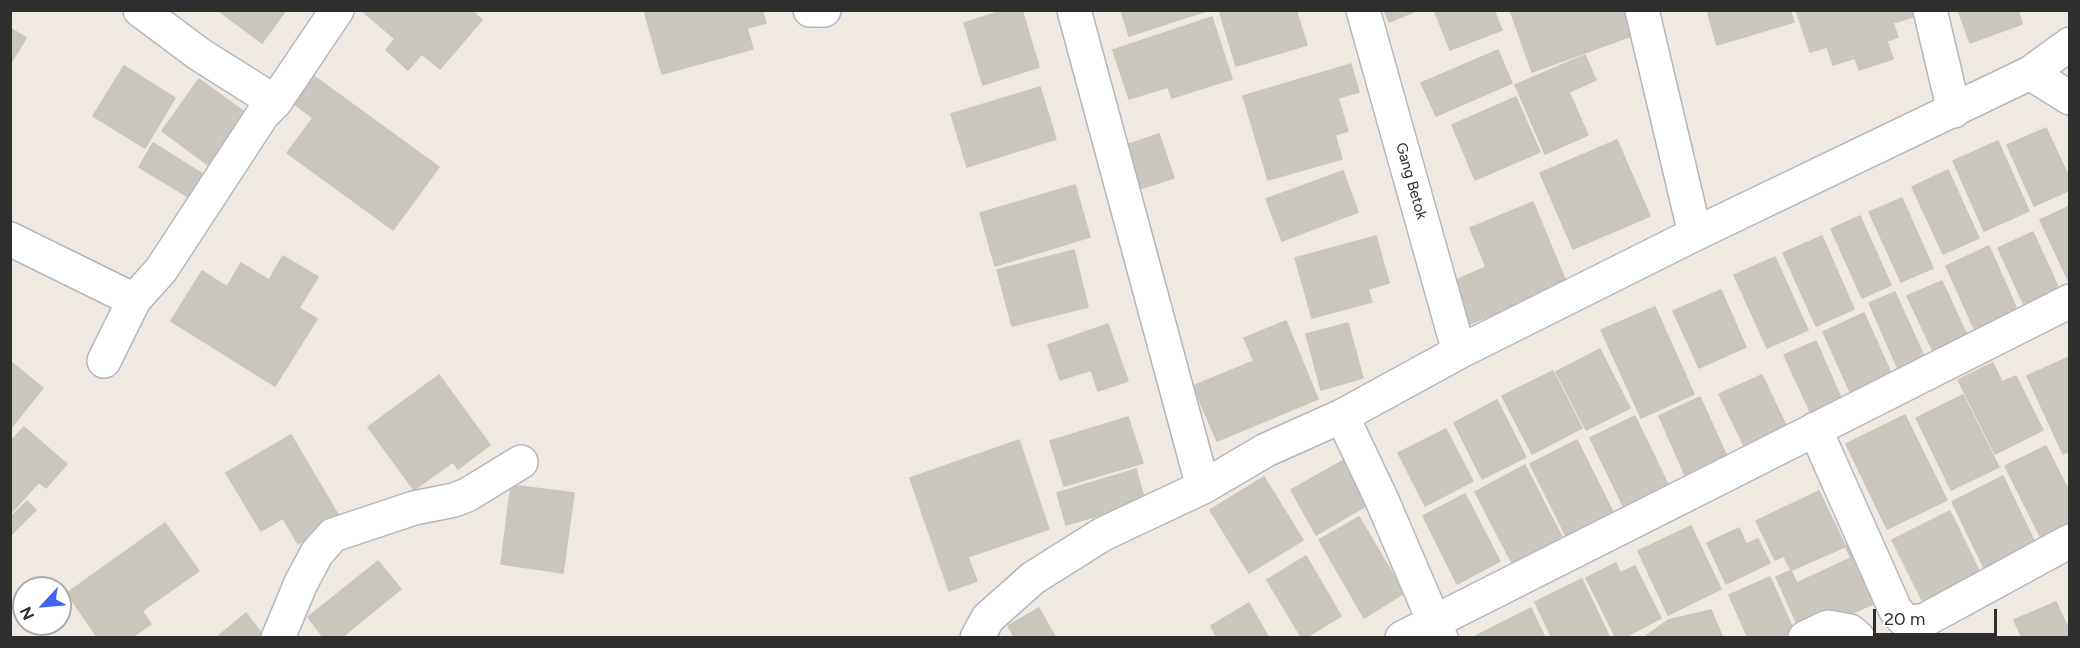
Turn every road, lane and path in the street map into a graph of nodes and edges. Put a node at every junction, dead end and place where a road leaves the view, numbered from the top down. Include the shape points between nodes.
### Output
1 (140, 10) edge
2 (337, 10) edge
3 (810, 10) edge
4 (824, 10) edge
5 (1074, 10) edge
6 (1363, 10) edge
7 (1642, 10) edge
8 (1930, 10) edge
9 (2051, 58) edge
10 (2070, 98) edge
11 (275, 102) junction
12 (1954, 111) junction
13 (1695, 234) junction
14 (10, 239) edge
15 (134, 300) junction
16 (2070, 300) edge
17 (1460, 352) junction
18 (104, 361) dead end
19 (1342, 416) junction
20 (1815, 429) junction
21 (521, 462) dead end
22 (1203, 486) junction
23 (2070, 541) edge
24 (1437, 630) edge
25 (278, 638) edge
26 (977, 638) edge
27 (1402, 638) edge
28 (1805, 638) edge
29 (1858, 638) edge

1 - 11 street via 199,54
2 - 11 street
3 - 4 street
5 - 22 street
6 - 17 street, Gang Betok
7 - 13 street
8 - 12 street
9 - 10 street
9 - 12 street
11 - 15 street via 263,114 161,270
12 - 13 street
13 - 17 street
14 - 15 street
15 - 18 street
16 - 20 street
17 - 19 street
19 - 22 street via 1266,450
19 - 24 street
20 - 23 street via 1895,609 1903,619 1925,620
20 - 24 street
21 - 25 street via 467,495 333,535 317,553
22 - 26 street via 1103,534 1033,578 988,618
24 - 27 street
28 - 29 street via 1828,627 1850,631

